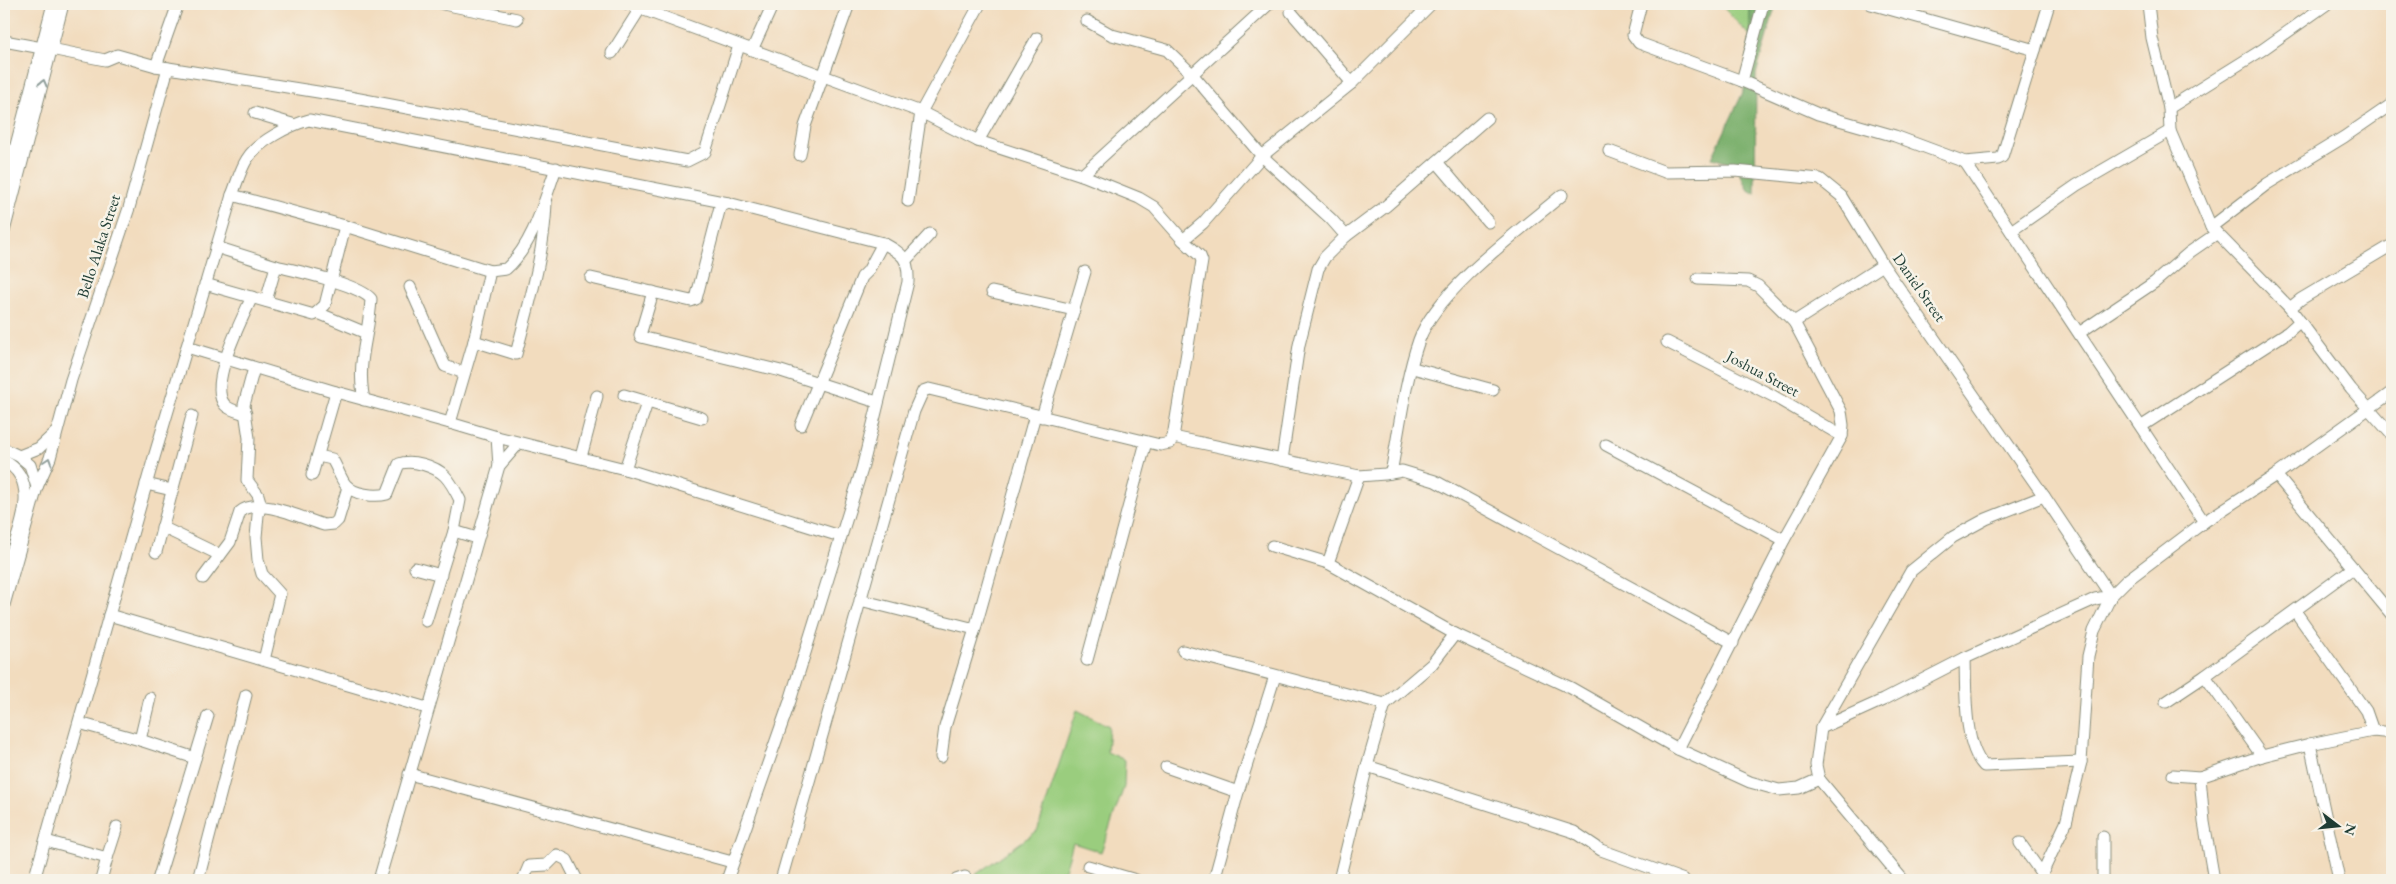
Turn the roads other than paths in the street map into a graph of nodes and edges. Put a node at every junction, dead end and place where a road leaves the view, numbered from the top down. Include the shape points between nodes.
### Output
1 (53, 4) edge
2 (63, 4) edge
3 (178, 4) edge
4 (443, 4) edge
5 (628, 4) edge
6 (773, 4) edge
7 (849, 4) edge
8 (980, 4) edge
9 (1269, 4) edge
10 (1431, 4) edge
11 (1641, 4) edge
12 (1763, 4) edge
13 (1871, 4) edge
14 (2050, 4) edge
15 (2148, 4) edge
16 (2327, 4) edge
17 (642, 6) edge
18 (1291, 12) dead end
19 (518, 19) dead end
20 (1086, 21) dead end
21 (1037, 38) dead end
22 (4, 41) edge
23 (739, 46) junction
24 (47, 49) junction
25 (752, 50) junction
26 (2035, 50) junction
27 (612, 53) dead end
28 (162, 67) junction
29 (1192, 74) junction
30 (821, 77) junction
31 (1742, 81) junction
32 (1352, 83) junction
33 (2392, 104) edge
34 (2169, 108) junction
35 (921, 112) junction
36 (255, 113) dead end
37 (1487, 118) dead end
38 (292, 124) junction
39 (2170, 131) junction
40 (978, 141) junction
41 (1609, 151) dead end
42 (800, 155) dead end
43 (1262, 156) junction
44 (1437, 162) junction
45 (1965, 162) junction
46 (556, 168) junction
47 (1082, 176) junction
48 (4, 191) edge
49 (547, 194) junction
50 (232, 195) junction
51 (1562, 195) dead end
52 (908, 201) dead end
53 (728, 203) junction
54 (1488, 222) dead end
55 (345, 226) junction
56 (2213, 230) junction
57 (4, 231) edge
58 (2011, 231) junction
59 (930, 234) dead end
60 (1346, 236) junction
61 (1184, 240) junction
62 (883, 244) junction
63 (2392, 245) edge
64 (216, 247) junction
65 (906, 260) junction
66 (1883, 265) junction
67 (276, 266) junction
68 (490, 271) junction
69 (1085, 272) dead end
70 (591, 278) dead end
71 (1698, 278) dead end
72 (330, 280) junction
73 (205, 284) junction
74 (410, 287) dead end
75 (653, 292) junction
76 (992, 292) dead end
77 (252, 297) junction
78 (266, 301) junction
79 (2290, 308) junction
80 (1074, 310) junction
81 (318, 313) junction
82 (1794, 322) junction
83 (2299, 322) junction
84 (366, 333) junction
85 (2079, 333) junction
86 (474, 340) junction
87 (1667, 342) dead end
88 (187, 347) junction
89 (225, 359) junction
90 (254, 368) junction
91 (1413, 368) junction
92 (464, 373) junction
93 (820, 382) junction
94 (1493, 390) dead end
95 (336, 392) junction
96 (2392, 392) edge
97 (624, 395) dead end
98 (597, 396) dead end
99 (364, 400) junction
100 (877, 402) junction
101 (647, 403) junction
102 (2368, 408) junction
103 (246, 414) junction
104 (192, 416) dead end
105 (1039, 416) junction
106 (702, 418) dead end
107 (450, 422) junction
108 (801, 425) dead end
109 (2142, 426) junction
110 (55, 433) junction
111 (2392, 435) edge
112 (1842, 436) junction
113 (497, 437) junction
114 (1173, 437) junction
115 (1146, 442) junction
116 (519, 443) junction
117 (1606, 445) dead end
118 (4, 449) edge
119 (19, 456) junction
120 (318, 456) junction
121 (582, 457) junction
122 (1282, 460) junction
123 (4, 461) edge
124 (499, 466) junction
125 (626, 469) junction
126 (1392, 474) junction
127 (312, 475) dead end
128 (2276, 475) junction
129 (1358, 476) junction
130 (146, 484) junction
131 (348, 486) junction
132 (37, 487) junction
133 (172, 490) junction
134 (2044, 496) junction
135 (261, 505) junction
136 (2204, 522) junction
137 (162, 527) junction
138 (454, 531) junction
139 (840, 536) junction
140 (477, 538) junction
141 (1784, 540) junction
142 (1272, 546) dead end
143 (156, 552) dead end
144 (220, 555) junction
145 (1328, 563) junction
146 (415, 568) dead end
147 (2353, 568) junction
148 (440, 575) junction
149 (4, 576) edge
150 (203, 578) dead end
151 (2111, 596) junction
152 (860, 600) junction
153 (4, 605) edge
154 (2295, 611) junction
155 (109, 615) junction
156 (2392, 615) edge
157 (426, 621) dead end
158 (975, 629) junction
159 (1455, 634) junction
160 (1733, 642) junction
161 (1183, 651) dead end
162 (1965, 658) junction
163 (264, 660) junction
164 (1087, 660) dead end
165 (1275, 676) junction
166 (2205, 676) junction
167 (246, 695) dead end
168 (150, 698) dead end
169 (2166, 702) dead end
170 (1385, 704) junction
171 (428, 708) junction
172 (208, 716) dead end
173 (79, 723) junction
174 (1821, 728) junction
175 (2373, 731) junction
176 (2392, 733) edge
177 (140, 740) junction
178 (2310, 744) junction
179 (1678, 749) junction
180 (2262, 756) junction
181 (941, 757) dead end
182 (195, 758) junction
183 (2081, 762) junction
184 (1367, 766) junction
185 (1166, 768) dead end
186 (409, 774) junction
187 (2173, 775) dead end
188 (2200, 777) junction
189 (1819, 778) junction
190 (1238, 792) junction
191 (117, 827) dead end
192 (2103, 837) dead end
193 (46, 841) junction
194 (2020, 843) dead end
195 (108, 858) junction
196 (732, 862) junction
197 (1088, 866) dead end
198 (2041, 877) edge
199 (34, 880) edge
200 (100, 880) edge
201 (158, 880) edge
202 (198, 880) edge
203 (379, 880) edge
204 (524, 880) edge
205 (578, 880) edge
206 (727, 880) edge
207 (780, 880) edge
208 (1136, 880) edge
209 (1214, 880) edge
210 (1339, 880) edge
211 (1684, 880) edge
212 (1903, 880) edge
213 (2103, 880) edge
214 (2214, 880) edge
215 (2339, 880) edge

1 - 24 street
2 - 24 street
3 - 28 street, Bello Alaka Street
4 - 19 street
5 - 17 street
6 - 25 street
7 - 30 street
8 - 35 street
9 - 29 street
10 - 32 street
11 - 31 street via 1633,35 1639,43
12 - 31 street
13 - 26 street
14 - 26 street
15 - 34 street via 2152,38
16 - 34 street via 2262,50
17 - 23 street
17 - 27 street
18 - 32 street
20 - 29 street via 1112,35 1167,50
21 - 40 street
22 - 24 street
23 - 25 street
23 - 28 street via 705,152 687,161 350,97
24 - 28 street via 104,60 117,54
24 - 48 street
57 -> 24 street
25 - 30 street
26 - 45 street via 2002,157
28 - 110 street, Bello Alaka Street via 128,208
29 - 43 street
29 - 47 street
30 - 35 street
30 - 42 street via 805,126
31 - 45 street via 1818,114 1895,136
32 - 43 street
33 - 56 street via 2267,184
34 - 39 street
35 - 40 street
35 - 52 street
36 - 38 street
37 - 44 street
38 - 46 street via 309,120 328,123
38 - 50 street via 247,158
39 - 56 street
39 - 58 street via 2077,186
40 - 47 street
41 - 66 street, Daniel Street via 1666,172 1735,171 1820,180 1841,196
43 - 60 street
43 - 61 street
44 - 54 street
44 - 60 street
45 - 58 street
46 - 49 street
46 - 53 street
47 - 61 street via 1154,207
49 - 68 street via 520,254 506,269
49 - 86 street via 545,233 538,271 516,354
50 - 55 street
50 - 64 street
51 - 91 street via 1486,259 1445,300 1420,339
53 - 62 street
53 - 75 street via 720,206 696,299 692,301
55 - 68 street
55 - 72 street
56 - 79 street
56 - 85 street via 2155,282
58 - 85 street
59 - 65 street
60 - 122 street via 1318,269 1299,345
61 - 114 street via 1202,261
62 - 65 street via 900,252
62 - 93 street via 862,277
63 - 79 street
64 - 67 street
64 - 73 street
65 - 100 street via 908,282
66 - 82 street
66 - 134 street, Daniel Street
67 - 72 street
67 - 78 street
68 - 86 street
69 - 80 street
70 - 75 street
71 - 82 street via 1748,281 1758,286
72 - 81 street via 325,305
72 - 84 street via 371,299
73 - 77 street
73 - 88 street
74 - 92 street via 445,366
75 - 93 street via 641,337
76 - 80 street
77 - 78 street
77 - 89 street
78 - 81 street via 310,315
79 - 83 street
80 - 105 street
81 - 84 street
82 - 112 street via 1841,411
83 - 102 street
83 - 109 street
84 - 99 street via 360,366
85 - 109 street
86 - 92 street
87 - 112 street, Joshua Street
88 - 89 street
88 - 130 street
89 - 90 street
89 - 103 street via 219,395 225,407
90 - 95 street
90 - 103 street via 244,405
91 - 94 street
91 - 126 street
92 - 107 street
93 - 100 street
93 - 108 street
95 - 99 street
95 - 120 street
96 - 102 street
97 - 101 street
98 - 121 street
99 - 107 street
100 - 139 street via 862,469
101 - 106 street
101 - 125 street
102 - 111 street
102 - 128 street
103 - 135 street via 249,438 247,480
104 - 133 street
105 - 115 street
105 - 152 street via 937,390 923,391 914,410
105 - 158 street
107 - 113 street
109 - 136 street
110 - 119 street via 39,448
132 -> 110 street, Bello Alaka Street via 50,458
112 - 141 street
113 - 116 street
113 - 124 street
114 - 115 street via 1166,445
114 - 122 street
115 - 164 street
116 - 121 street
116 - 124 street
117 - 141 street
118 - 119 street
119 - 132 street via 30,465
120 - 127 street
120 - 131 street via 332,460
121 - 125 street
122 - 129 street
123 - 149 street via 23,477 26,495
124 - 140 street
125 - 139 street
126 - 129 street
126 - 160 street via 1402,471 1435,481
128 - 136 street
128 - 147 street
129 - 145 street
130 - 133 street
130 - 155 street
131 - 135 street via 334,524 324,525
131 - 138 street via 381,496 387,494 399,464 423,464 446,477 460,500
132 - 153 street, Bello Alaka Street
133 - 137 street
134 - 151 street, Daniel Street
134 - 174 street via 1953,537 1911,570
135 - 144 street via 244,508 240,512 230,542
135 - 163 street via 256,537 258,560 262,574 280,594
136 - 151 street
137 - 143 street
137 - 144 street
138 - 140 street
138 - 148 street
139 - 196 street via 790,701
140 - 171 street
141 - 160 street
142 - 145 street
144 - 150 street
145 - 159 street
146 - 148 street
147 - 154 street
147 - 156 street
148 - 157 street
151 - 162 street via 2095,599
151 - 183 street via 2094,631 2088,656
152 - 158 street
152 - 207 street
154 - 166 street
154 - 175 street via 2366,711
155 - 163 street
155 - 173 street
158 - 181 street via 945,727
159 - 170 street via 1432,664
159 - 179 street via 1571,688
160 - 179 street
161 - 165 street
162 - 174 street
162 - 183 street via 1973,748 1984,766
163 - 171 street
165 - 170 street
165 - 190 street
166 - 169 street
166 - 180 street
167 - 202 street
168 - 177 street
170 - 184 street
171 - 186 street
172 - 182 street
173 - 177 street
173 - 193 street
174 - 189 street via 1816,760
175 - 176 street
175 - 178 street
177 - 182 street
178 - 180 street
178 - 215 street
179 - 189 street via 1750,782 1780,790 1799,788
180 - 188 street
182 - 201 street
183 - 198 street via 2066,822
184 - 210 street
184 - 211 street via 1574,832 1601,850
185 - 190 street
186 - 196 street
186 - 203 street
187 - 188 street
188 - 214 street
189 - 212 street
190 - 209 street
191 - 195 street
192 - 213 street
193 - 195 street
193 - 199 street
194 - 198 street
195 - 200 street
196 - 206 street
197 - 208 street
204 - 205 street via 529,866 547,864 557,855 567,860

